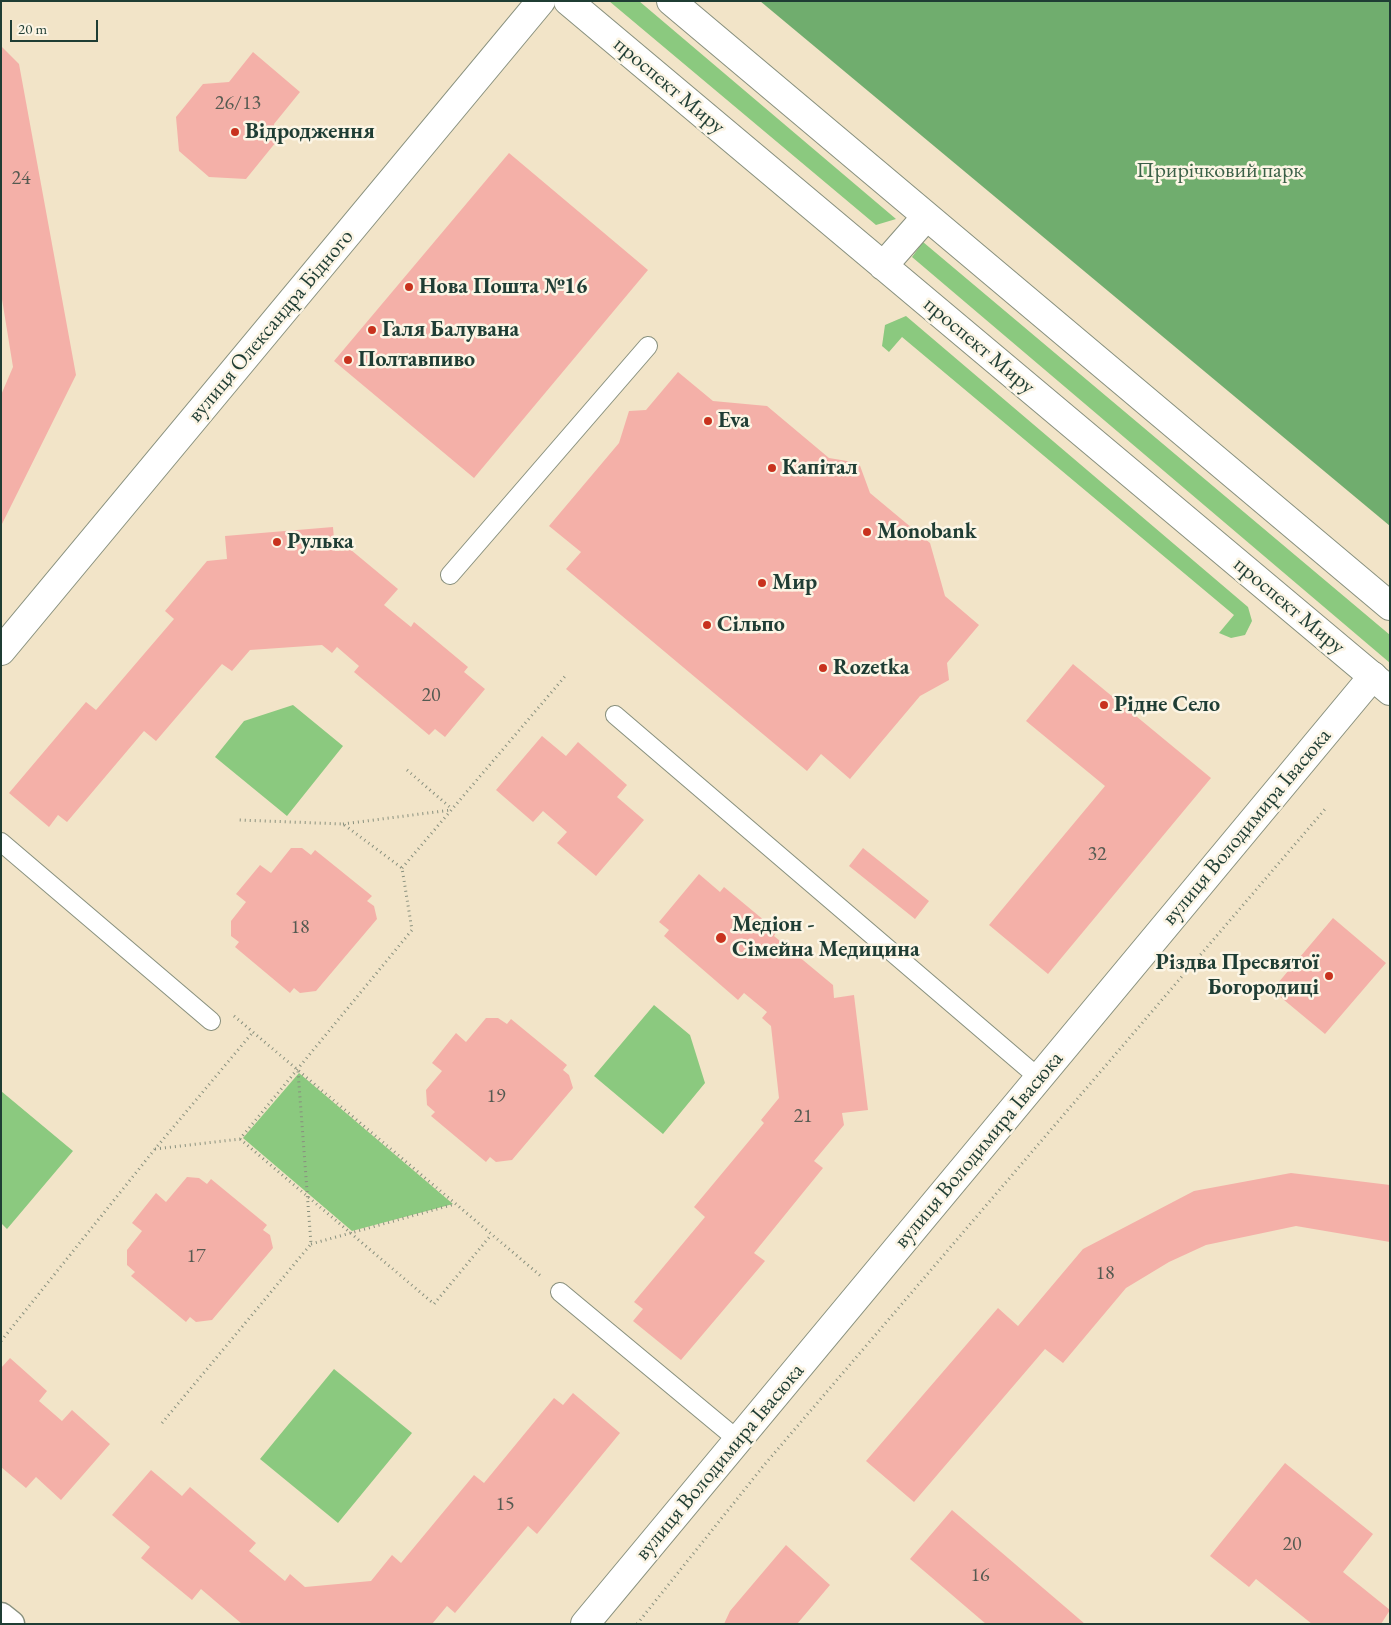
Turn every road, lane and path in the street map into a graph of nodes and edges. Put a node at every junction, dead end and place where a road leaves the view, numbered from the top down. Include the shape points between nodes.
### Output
1 (541, 1) edge
2 (568, 1) edge
3 (671, 1) edge
4 (926, 217) junction
5 (883, 266) junction
6 (648, 346) dead end
7 (450, 575) dead end
8 (1390, 606) edge
9 (1, 651) edge
10 (567, 674) dead end
11 (1381, 684) edge
12 (615, 715) dead end
13 (407, 770) dead end
14 (1326, 808) dead end
15 (452, 809) junction
16 (239, 820) dead end
17 (343, 824) junction
18 (1, 842) edge
19 (402, 868) junction
20 (231, 1013) dead end
21 (212, 1021) dead end
22 (253, 1032) junction
23 (298, 1070) junction
24 (1039, 1078) junction
25 (240, 1139) junction
26 (155, 1148) junction
27 (307, 1196) junction
28 (456, 1204) junction
29 (352, 1233) junction
30 (491, 1235) junction
31 (311, 1244) junction
32 (560, 1292) joint
33 (1, 1340) edge
34 (162, 1423) dead end
35 (738, 1440) junction
36 (1, 1616) edge
37 (11, 1624) edge
38 (585, 1624) edge
39 (637, 1624) edge

1 - 9 street, вулиця Олександра Бідного
2 - 5 street, проспект Миру
3 - 4 street
4 - 5 street
4 - 8 street
5 - 11 street, проспект Миру
6 - 7 lane
10 - 15 path
11 - 24 street, вулиця Володимира Івасюка
12 - 24 lane
13 - 15 path
14 - 39 path via 766,1464
15 - 17 path
15 - 19 path
16 - 17 path
17 - 19 path
18 - 21 lane
19 - 23 path via 412,930
20 - 22 path
22 - 23 path
22 - 26 path
23 - 25 path
23 - 27 path
23 - 28 path
24 - 35 street, вулиця Володимира Івасюка
25 - 26 path
25 - 27 path
26 - 33 path
27 - 29 path
27 - 31 path
28 - 29 path
28 - 30 path
29 - 30 path via 434,1304
29 - 31 path
30 - 32 path
31 - 34 path
32 - 35 lane
35 - 38 street, вулиця Володимира Івасюка
36 - 37 street

